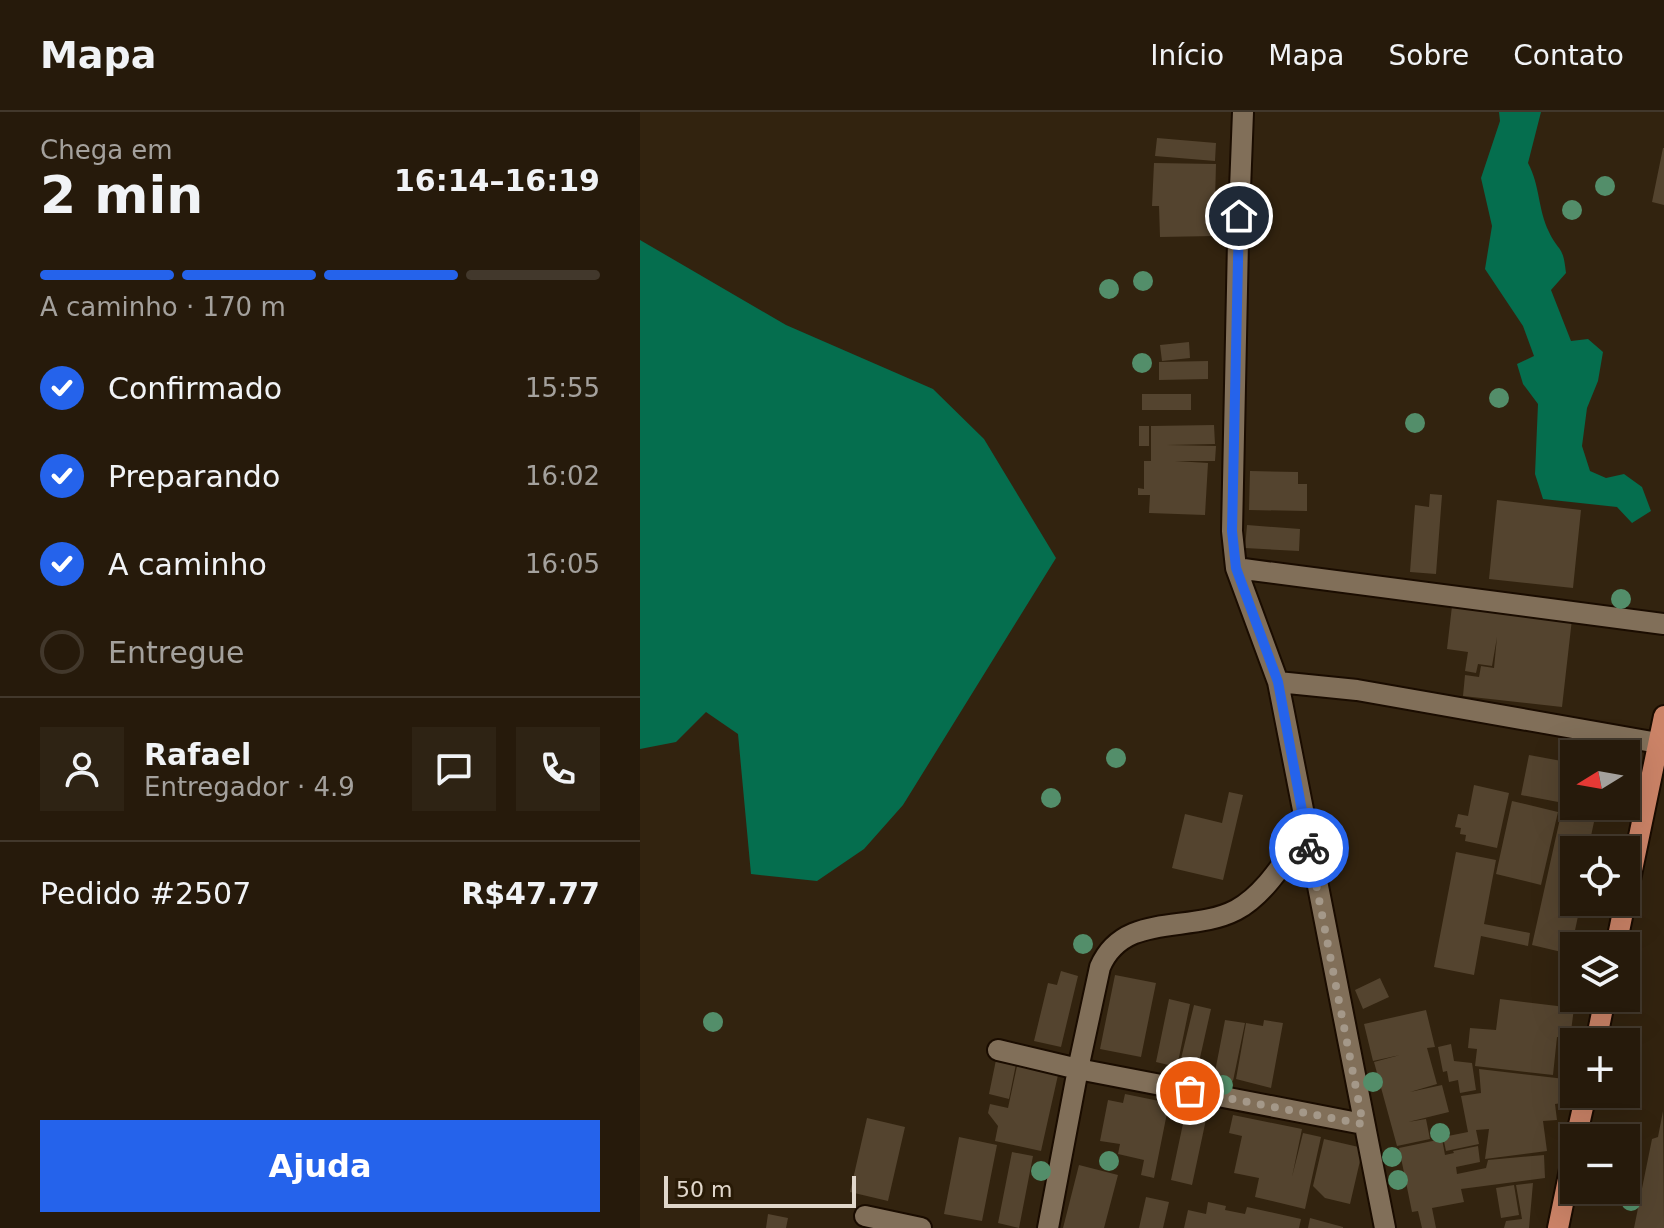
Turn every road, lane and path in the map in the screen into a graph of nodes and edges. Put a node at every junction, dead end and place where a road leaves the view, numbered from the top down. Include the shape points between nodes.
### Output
1 (1243, 112) edge
2 (1236, 568) junction
3 (1664, 624) edge
4 (1278, 682) junction
5 (1664, 716) edge
6 (1658, 743) junction
7 (1306, 831) junction
8 (1639, 836) edge
9 (998, 1050) dead end
10 (1078, 1069) junction
11 (1363, 1124) junction
12 (1563, 1204) edge
13 (865, 1216) dead end
14 (921, 1228) edge
15 (1048, 1228) edge
16 (1385, 1228) edge
17 (1558, 1228) edge

1 - 2 street via 1232,531
2 - 3 street
2 - 4 street
4 - 6 street via 1357,690
4 - 7 street
5 - 6 main road
6 - 8 main road
7 - 10 street via 1261,890 1234,911 1139,931 1115,943 1100,967
7 - 11 street
9 - 10 street
10 - 11 street
10 - 15 street
11 - 16 street
12 - 17 main road
13 - 14 street

